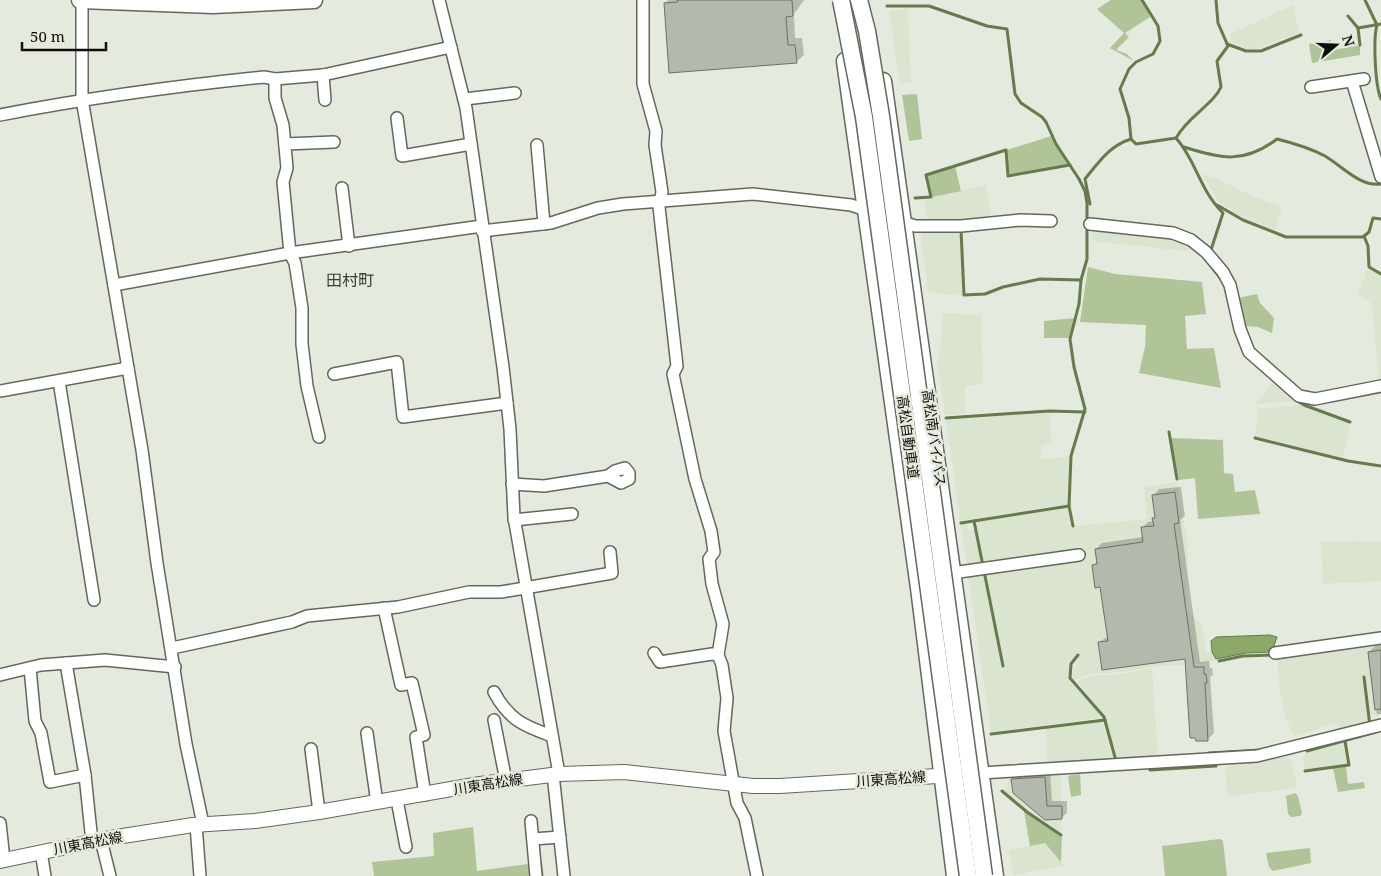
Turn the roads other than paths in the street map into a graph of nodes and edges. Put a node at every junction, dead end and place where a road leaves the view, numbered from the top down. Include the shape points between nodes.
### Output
1 (82, 0) edge
2 (314, 0) edge
3 (439, 0) edge
4 (642, 0) edge
5 (834, 0) edge
6 (841, 0) edge
7 (859, 0) edge
8 (868, 0) edge
9 (451, 47) junction
10 (323, 75) junction
11 (275, 79) junction
12 (1364, 79) dead end
13 (1352, 81) junction
14 (1311, 87) dead end
15 (515, 93) dead end
16 (82, 99) junction
17 (465, 99) junction
18 (325, 100) dead end
19 (0, 115) edge
20 (397, 118) dead end
21 (334, 142) dead end
22 (285, 144) junction
23 (471, 144) junction
24 (536, 145) dead end
25 (1381, 177) edge
26 (342, 188) dead end
27 (661, 200) junction
28 (866, 210) junction
29 (1051, 221) dead end
30 (904, 223) junction
31 (544, 224) junction
32 (1090, 224) dead end
33 (482, 229) junction
34 (348, 246) junction
35 (290, 253) junction
36 (114, 285) junction
37 (128, 368) junction
38 (334, 374) dead end
39 (59, 380) junction
40 (1381, 386) edge
41 (0, 391) edge
42 (507, 403) junction
43 (319, 437) dead end
44 (608, 476) dead end
45 (512, 484) junction
46 (572, 514) dead end
47 (514, 520) junction
48 (610, 552) dead end
49 (1079, 555) dead end
50 (952, 573) junction
51 (525, 588) junction
52 (94, 600) dead end
53 (384, 608) junction
54 (1381, 638) edge
55 (172, 648) junction
56 (654, 653) dead end
57 (1275, 653) dead end
58 (718, 655) junction
59 (66, 663) junction
60 (175, 667) junction
61 (30, 668) junction
62 (0, 675) edge
63 (494, 692) dead end
64 (494, 720) dead end
65 (1381, 725) edge
66 (367, 733) dead end
67 (552, 736) junction
68 (311, 749) dead end
69 (980, 773) junction
70 (556, 774) junction
71 (85, 775) junction
72 (942, 775) junction
73 (506, 781) junction
74 (734, 784) junction
75 (425, 795) junction
76 (397, 800) junction
77 (377, 803) junction
78 (319, 812) junction
79 (531, 821) dead end
80 (0, 823) edge
81 (200, 824) junction
82 (560, 837) junction
83 (533, 839) junction
84 (96, 841) junction
85 (406, 847) dead end
86 (41, 852) junction
87 (2, 861) edge
88 (45, 876) edge
89 (110, 876) edge
90 (200, 876) edge
91 (536, 876) edge
92 (564, 876) edge
93 (757, 876) edge
94 (955, 876) edge
95 (967, 876) edge
96 (986, 876) edge
97 (995, 876) edge

1 - 2 highway via 212,5
1 - 16 street
3 - 9 street
4 - 27 street via 643,84 656,131
5 - 28 highway
6 - 95 highway, 高松自動車道, bridge via 864,117
7 - 96 highway, 高松自動車道, bridge via 881,116
8 - 30 highway, 高松南バイパス
9 - 10 street
9 - 17 street
10 - 11 street
10 - 18 street
11 - 16 street via 264,77 181,85
11 - 22 street via 275,98
12 - 13 street
13 - 14 street
13 - 25 street
15 - 17 street
16 - 19 street
16 - 36 street
17 - 23 street
20 - 23 street via 402,156
21 - 22 street
22 - 35 street via 287,168 283,182
23 - 33 street
24 - 31 street
26 - 34 street
27 - 28 street via 753,194 830,201
27 - 31 street via 598,208
27 - 58 street via 659,207 677,366 673,374 695,479 711,531 714,552 709,560 712,584 723,624
28 - 30 street
28 - 72 highway
29 - 30 street via 1009,221 939,228
30 - 50 highway, 高松南バイパス
31 - 33 street
32 - 40 street via 1173,233 1191,240 1206,252 1230,285 1249,352 1299,396 1315,399
33 - 34 street
33 - 42 street via 494,294
34 - 35 street
35 - 36 street
35 - 43 street via 296,263 306,378
36 - 37 street
37 - 39 street
37 - 55 street
38 - 42 street via 397,362 403,417
39 - 41 street
39 - 52 street
42 - 45 street
44 - 45 street via 544,486
45 - 47 street
46 - 47 street
47 - 51 street
48 - 51 street via 612,573
49 - 50 street
50 - 69 highway, 高松南バイパス
51 - 53 street via 469,592
51 - 67 street
53 - 55 street via 307,616
53 - 75 street via 401,685 412,683 424,735 416,737
54 - 57 street
55 - 60 street
56 - 58 street via 660,662
58 - 74 street via 727,698 724,731
59 - 60 street via 104,660
59 - 61 street
59 - 71 street
60 - 81 street
61 - 62 street
61 - 71 street via 35,721 50,782
63 - 67 street via 503,708 523,726
64 - 73 street
65 - 69 street via 1257,756
66 - 77 street
67 - 70 street
68 - 78 street
69 - 72 main road, 川東高松線
69 - 96 highway via 978,809
69 - 97 highway, 高松南バイパス
70 - 73 main road, 川東高松線
70 - 74 main road, 川東高松線 via 624,772
70 - 82 street
71 - 84 street
72 - 74 main road, 川東高松線 via 780,786
72 - 94 highway
72 - 95 highway via 957,812
73 - 75 main road, 川東高松線
74 - 93 street
75 - 76 main road, 川東高松線
76 - 77 main road, 川東高松線
76 - 85 street
77 - 78 main road, 川東高松線
78 - 81 main road, 川東高松線 via 255,821
79 - 83 street
80 - 87 street
81 - 84 main road, 川東高松線
81 - 90 street
82 - 83 street
82 - 92 street
83 - 91 street
84 - 86 main road, 川東高松線
84 - 89 street
86 - 87 main road, 川東高松線
86 - 88 street

